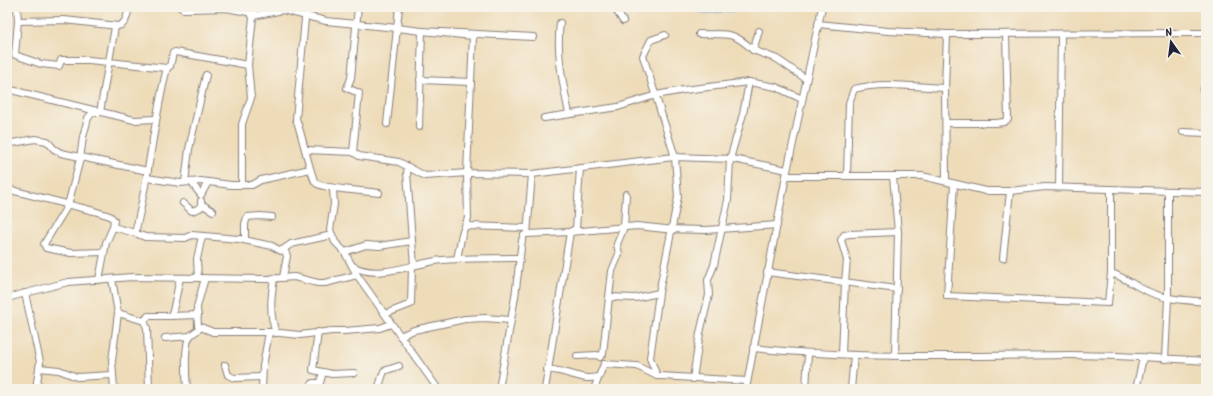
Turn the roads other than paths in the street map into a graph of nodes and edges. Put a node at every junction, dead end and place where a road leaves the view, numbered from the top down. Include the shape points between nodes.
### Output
1 (17, 7) edge
2 (129, 7) edge
3 (180, 7) edge
4 (254, 7) edge
5 (306, 7) edge
6 (358, 7) edge
7 (399, 7) edge
8 (614, 7) edge
9 (822, 7) edge
10 (252, 16) junction
11 (305, 17) junction
12 (18, 20) junction
13 (622, 21) dead end
14 (560, 23) dead end
15 (357, 24) junction
16 (818, 24) junction
17 (115, 27) junction
18 (397, 28) junction
19 (422, 31) junction
20 (758, 31) dead end
21 (1206, 33) edge
22 (699, 34) dead end
23 (947, 34) junction
24 (1006, 34) junction
25 (665, 35) dead end
26 (1061, 35) junction
27 (533, 38) dead end
28 (753, 50) junction
29 (109, 63) junction
30 (248, 65) junction
31 (167, 68) junction
32 (206, 75) dead end
33 (806, 79) junction
34 (420, 80) junction
35 (471, 82) junction
36 (749, 82) junction
37 (945, 88) junction
38 (7, 89) edge
39 (656, 95) junction
40 (802, 99) junction
41 (100, 112) junction
42 (569, 114) junction
43 (544, 118) dead end
44 (155, 119) junction
45 (946, 123) junction
46 (386, 124) dead end
47 (418, 127) dead end
48 (1183, 132) dead end
49 (1206, 133) edge
50 (7, 144) edge
51 (306, 150) junction
52 (352, 152) junction
53 (81, 156) junction
54 (675, 157) junction
55 (730, 159) junction
56 (408, 167) junction
57 (580, 168) junction
58 (310, 169) junction
59 (148, 171) junction
60 (467, 173) junction
61 (787, 173) junction
62 (532, 174) junction
63 (847, 176) junction
64 (893, 177) junction
65 (147, 178) junction
66 (946, 180) junction
67 (188, 182) junction
68 (208, 182) junction
69 (954, 184) junction
70 (242, 185) junction
71 (1059, 187) junction
72 (7, 189) edge
73 (333, 189) junction
74 (1111, 189) junction
75 (1010, 191) junction
76 (1168, 191) junction
77 (1206, 192) edge
78 (379, 193) dead end
79 (626, 194) dead end
80 (202, 195) junction
81 (183, 204) dead end
82 (202, 204) junction
83 (68, 205) junction
84 (213, 211) dead end
85 (272, 217) dead end
86 (776, 225) junction
87 (466, 226) junction
88 (113, 227) junction
89 (624, 227) junction
90 (672, 229) junction
91 (720, 229) junction
92 (527, 231) junction
93 (570, 232) junction
94 (898, 232) junction
95 (135, 233) junction
96 (332, 235) junction
97 (202, 236) junction
98 (246, 240) junction
99 (412, 241) junction
100 (284, 249) junction
101 (104, 252) junction
102 (345, 252) junction
103 (519, 258) junction
104 (1003, 258) dead end
105 (457, 259) junction
106 (413, 265) junction
107 (352, 266) junction
108 (374, 271) junction
109 (767, 272) junction
110 (1111, 273) junction
111 (283, 277) junction
112 (359, 277) junction
113 (180, 278) junction
114 (198, 278) junction
115 (205, 278) junction
116 (274, 278) junction
117 (112, 279) junction
118 (99, 280) junction
119 (845, 282) junction
120 (897, 289) junction
121 (24, 293) junction
122 (659, 293) junction
123 (609, 297) junction
124 (7, 298) edge
125 (1168, 299) junction
126 (1206, 302) edge
127 (118, 314) junction
128 (384, 314) junction
129 (198, 315) junction
130 (170, 316) junction
131 (510, 320) junction
132 (144, 321) junction
133 (391, 324) junction
134 (200, 328) junction
135 (269, 332) junction
136 (318, 332) junction
137 (276, 333) junction
138 (190, 336) junction
139 (400, 336) junction
140 (165, 338) dead end
141 (753, 348) junction
142 (808, 354) junction
143 (842, 354) junction
144 (854, 355) junction
145 (577, 356) dead end
146 (599, 356) junction
147 (895, 356) junction
148 (1143, 358) junction
149 (1165, 359) junction
150 (1206, 361) edge
151 (604, 364) junction
152 (225, 365) dead end
153 (399, 366) dead end
154 (39, 368) junction
155 (547, 369) junction
156 (323, 372) junction
157 (354, 372) dead end
158 (112, 375) junction
159 (656, 376) junction
160 (262, 377) junction
161 (598, 377) junction
162 (693, 379) junction
163 (748, 381) junction
164 (36, 389) edge
165 (114, 389) edge
166 (149, 389) edge
167 (187, 389) edge
168 (262, 389) edge
169 (309, 389) edge
170 (378, 389) edge
171 (438, 389) edge
172 (499, 389) edge
173 (544, 389) edge
174 (594, 389) edge
175 (746, 389) edge
176 (806, 389) edge
177 (851, 389) edge
178 (1136, 389) edge

1 - 12 street
2 - 17 street via 124,24
3 - 10 street via 183,10 226,8 248,12
4 - 10 street
5 - 11 street
6 - 15 street
7 - 18 street
8 - 13 street
9 - 16 street
10 - 11 street via 283,10
10 - 30 street
11 - 15 street
11 - 51 street via 296,119
12 - 17 street via 64,20
12 - 29 street via 14,49 16,56 41,64 59,66 61,60
14 - 42 street via 559,63
15 - 18 street
15 - 52 street via 351,78 347,88 358,92 359,97
16 - 23 street
16 - 33 street
17 - 29 street
18 - 19 street
18 - 46 street
19 - 27 street
19 - 34 street
19 - 35 street via 473,36
20 - 28 street
21 - 26 street
22 - 28 street via 731,35 741,38
23 - 24 street
23 - 37 street
24 - 26 street
24 - 45 street via 1008,119 996,123
25 - 39 street via 651,40 643,56
26 - 71 street
28 - 33 street via 777,60
29 - 31 street
29 - 41 street
30 - 31 street via 175,52
30 - 70 street via 250,98 242,124
31 - 44 street
32 - 67 street via 189,149
33 - 40 street
34 - 35 street
34 - 47 street
35 - 60 street
36 - 39 street
36 - 40 street via 776,87
36 - 55 street
37 - 45 street
37 - 63 street via 887,85 854,89 849,103
38 - 41 street
39 - 42 street via 618,107
39 - 54 street
40 - 61 street
41 - 44 street via 134,120
41 - 53 street via 93,112 88,118
42 - 43 street
44 - 59 street
45 - 66 street
48 - 49 street
50 - 53 street via 35,139 47,141 61,153
51 - 52 street
51 - 58 street
52 - 56 street via 359,156 392,160
53 - 59 street
53 - 83 street
54 - 55 street
54 - 57 street
54 - 90 street via 678,197
55 - 61 street
55 - 91 street via 728,200
56 - 60 street via 425,176
56 - 99 street
57 - 62 street
57 - 93 street via 576,229
58 - 70 street
58 - 73 street via 315,183
59 - 65 street
60 - 62 street
60 - 87 street
61 - 63 street
61 - 86 street
62 - 92 street
63 - 64 street
64 - 66 street via 922,176
64 - 94 street
65 - 67 street
65 - 95 street
66 - 69 street
67 - 68 street
67 - 80 street
68 - 70 street
68 - 80 street
69 - 75 street via 978,190
69 - 110 street via 947,296 1108,303
71 - 74 street
71 - 75 street via 1045,186
72 - 83 street
73 - 78 street
73 - 96 street via 334,204 330,230
74 - 76 street
74 - 110 street
75 - 104 street
76 - 77 street
76 - 125 street
79 - 89 street
80 - 82 street
81 - 82 street via 192,210 200,208
82 - 84 street
83 - 88 street via 110,216 114,220
83 - 101 street via 48,235 44,244 46,248 71,253
85 - 98 street via 247,217
86 - 91 street
86 - 109 street
87 - 92 street
87 - 105 street
88 - 95 street
88 - 101 street
89 - 90 street
89 - 93 street
89 - 123 street via 617,244 618,254 612,271
90 - 91 street
90 - 122 street
91 - 162 street via 714,265 708,280 709,295
92 - 93 street
92 - 103 street via 522,240
93 - 155 street
94 - 119 street via 844,235 841,240 847,260
94 - 120 street
95 - 97 street via 145,237
96 - 100 street via 297,243
96 - 102 street
97 - 98 street
97 - 114 street via 197,259
98 - 100 street via 272,246 281,251
99 - 102 street via 379,246 366,245
99 - 106 street
100 - 111 street via 287,256
101 - 118 street
102 - 107 street
103 - 105 street
103 - 131 street
105 - 106 street
106 - 108 street
106 - 128 street via 411,304
107 - 108 street
107 - 112 street
108 - 112 street
109 - 119 street
109 - 141 street
110 - 125 street
111 - 112 street via 325,283
111 - 116 street
112 - 128 street
113 - 114 street
113 - 117 street
113 - 130 street
114 - 115 street
115 - 116 street
115 - 129 street via 197,308
116 - 137 street via 270,304
117 - 118 street
117 - 127 street
118 - 121 street via 68,282
119 - 120 street
119 - 143 street
120 - 147 street
121 - 124 street
121 - 154 street via 40,362
122 - 123 street via 635,298
122 - 159 street via 650,358
123 - 146 street via 603,354
125 - 126 street
125 - 149 street
127 - 132 street
127 - 158 street
128 - 133 street
129 - 130 street
129 - 134 street
130 - 132 street via 148,316
131 - 139 street via 466,319 414,330
131 - 172 street
132 - 166 street via 147,328
133 - 136 street via 380,328
133 - 139 street
134 - 135 street via 228,333
134 - 138 street
135 - 137 street
135 - 160 street
136 - 137 street via 300,335
136 - 156 street via 313,370
138 - 140 street
138 - 167 street via 186,363
139 - 171 street
141 - 142 street
141 - 163 street
142 - 143 street
142 - 176 street
143 - 144 street
144 - 147 street
144 - 177 street
145 - 146 street
146 - 151 street
147 - 148 street via 1071,355
148 - 149 street
148 - 178 street
149 - 150 street
151 - 159 street via 637,366
151 - 161 street
152 - 160 street via 228,374 234,378
153 - 170 street via 384,371
154 - 158 street via 59,370 77,377
154 - 164 street
155 - 161 street via 589,380
155 - 173 street
156 - 157 street
156 - 169 street via 320,383 313,383
158 - 165 street
159 - 162 street
160 - 168 street
161 - 174 street
162 - 163 street
163 - 175 street

